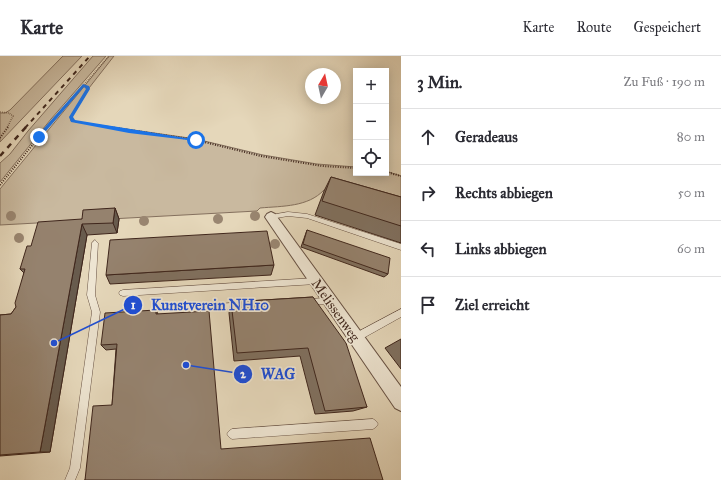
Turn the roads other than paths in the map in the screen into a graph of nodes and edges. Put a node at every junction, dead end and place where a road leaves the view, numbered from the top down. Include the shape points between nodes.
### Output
1 (271, 217) joint
2 (95, 242) dead end
3 (401, 247) edge
4 (316, 281) junction
5 (123, 293) dead end
6 (329, 301) junction
7 (296, 302) edge
8 (249, 305) edge
9 (225, 306) dead end
10 (401, 313) edge
11 (355, 338) junction
12 (401, 402) edge
13 (373, 424) dead end
14 (232, 434) dead end
15 (70, 480) edge

1 - 3 lane via 288,214 307,216
1 - 4 street, Melissenweg
2 - 15 lane via 91,295 96,312 75,468
4 - 5 lane
4 - 6 street, Melissenweg
6 - 7 lane
6 - 11 street, Melissenweg
8 - 9 lane
10 - 11 lane
11 - 12 street, Melissenweg
13 - 14 lane

